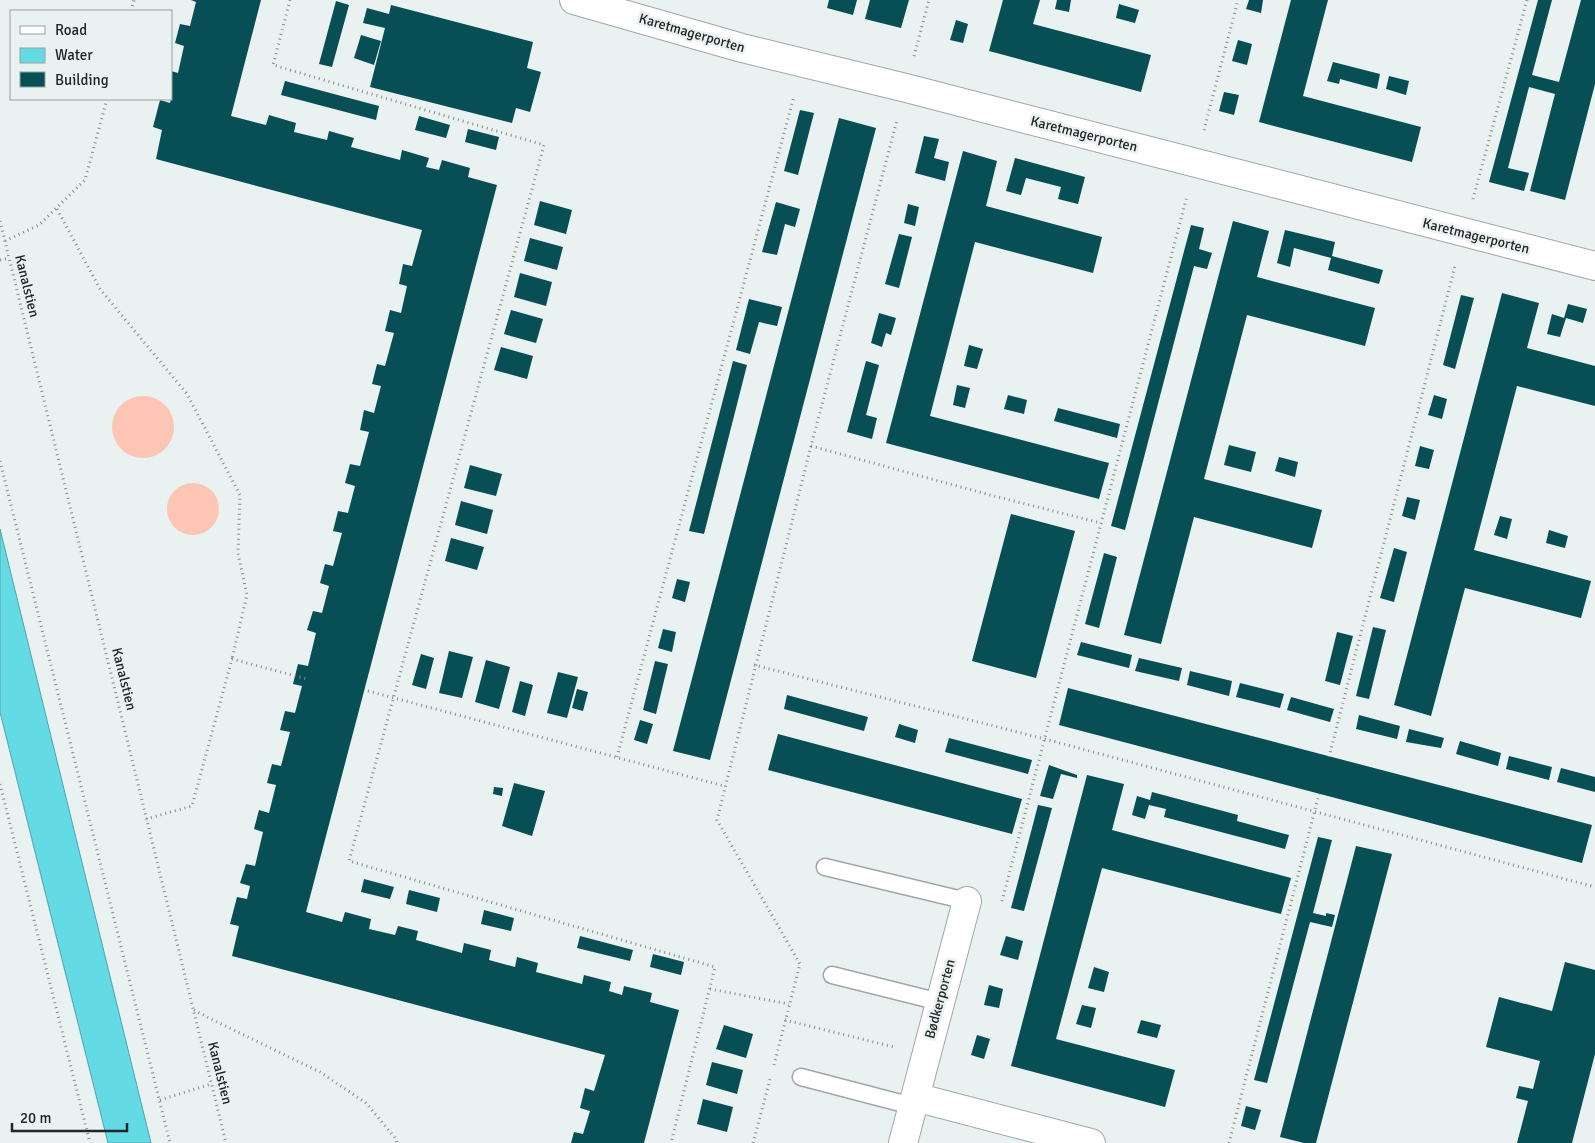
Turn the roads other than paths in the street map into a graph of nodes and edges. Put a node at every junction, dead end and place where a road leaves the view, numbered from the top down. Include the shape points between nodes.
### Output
1 (574, 0) edge
2 (1595, 266) edge
3 (825, 867) dead end
4 (967, 901) joint
5 (832, 975) dead end
6 (940, 1002) junction
7 (801, 1077) dead end
8 (913, 1101) junction
9 (903, 1143) edge
10 (1091, 1143) edge

1 - 2 street, Karetmagerporten via 742,48
3 - 4 lane
4 - 6 street, Bødkerporten
5 - 6 lane
6 - 8 street, Bødkerporten
7 - 8 lane
8 - 9 street, Bødkerporten
8 - 10 street

